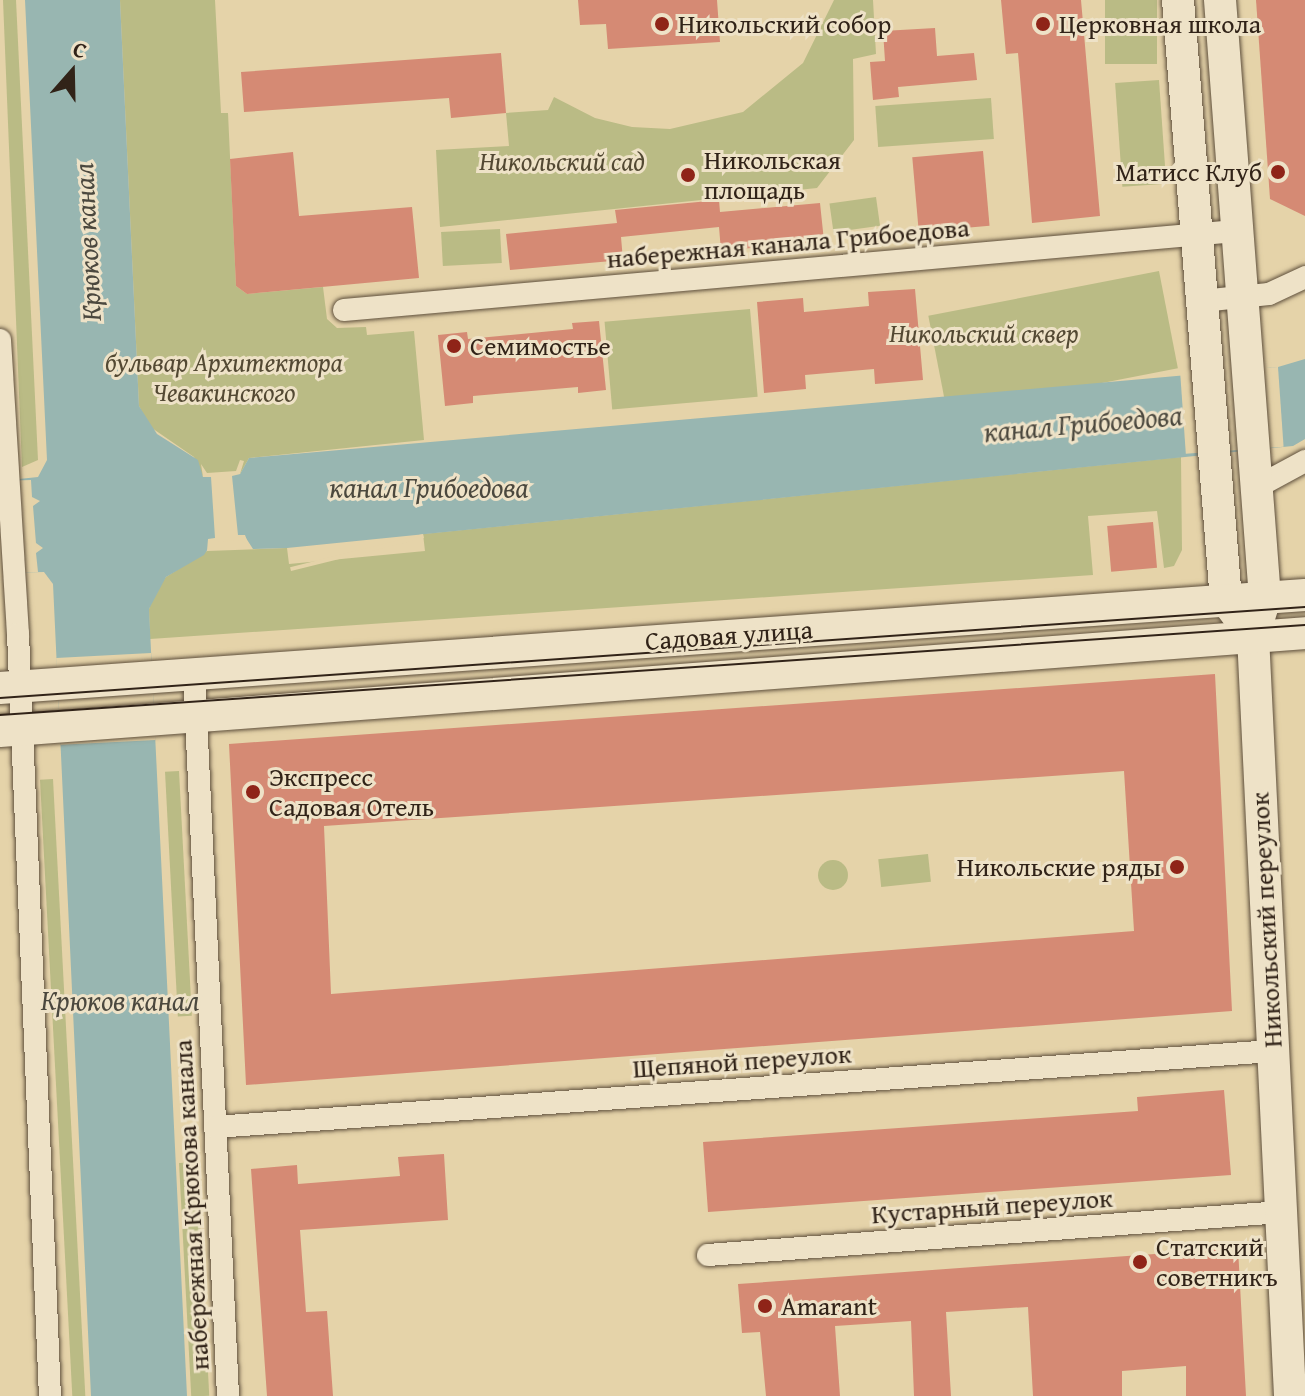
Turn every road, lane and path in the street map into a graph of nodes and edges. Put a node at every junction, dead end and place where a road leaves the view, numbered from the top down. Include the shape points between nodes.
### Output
1 (1178, 0) edge
2 (1220, 0) edge
3 (1236, 231) junction
4 (1194, 234) junction
5 (1305, 277) edge
6 (1241, 297) junction
7 (1202, 301) junction
8 (344, 310) dead end
9 (0, 340) edge
10 (2, 402) edge
11 (1305, 461) edge
12 (1257, 487) junction
13 (1305, 595) edge
14 (1265, 598) junction
15 (1226, 600) junction
16 (1305, 633) edge
17 (1253, 636) junction
18 (194, 675) junction
19 (10, 688) edge
20 (195, 716) junction
21 (10, 730) edge
22 (1273, 1051) junction
23 (215, 1127) junction
24 (1281, 1212) junction
25 (708, 1255) dead end
26 (50, 1396) edge
27 (228, 1396) edge
28 (1290, 1396) edge

1 - 4 street
2 - 3 street
3 - 4 street, набережная канала Грибоедова
3 - 6 street
4 - 7 street
4 - 8 street, набережная канала Грибоедова
5 - 6 street via 1269,294
6 - 7 street
6 - 12 street
7 - 15 street
9 - 10 street
10 - 19 street via 14,575
11 - 12 street
12 - 14 street
13 - 14 street, Садовая улица
14 - 15 street, Садовая улица
14 - 17 street
15 - 17 street
15 - 18 street, Садовая улица
16 - 17 street, Садовая улица
17 - 20 street, Садовая улица
17 - 22 street, Никольский переулок
18 - 19 street, Садовая улица
18 - 20 street, набережная Крюкова канала
19 - 21 street
20 - 21 street, Садовая улица
20 - 23 street, набережная Крюкова канала
21 - 26 street
22 - 23 street, Щепяной переулок
22 - 24 street, Никольский переулок
23 - 27 street, набережная Крюкова канала
24 - 25 street, Кустарный переулок
24 - 28 street, Никольский переулок

